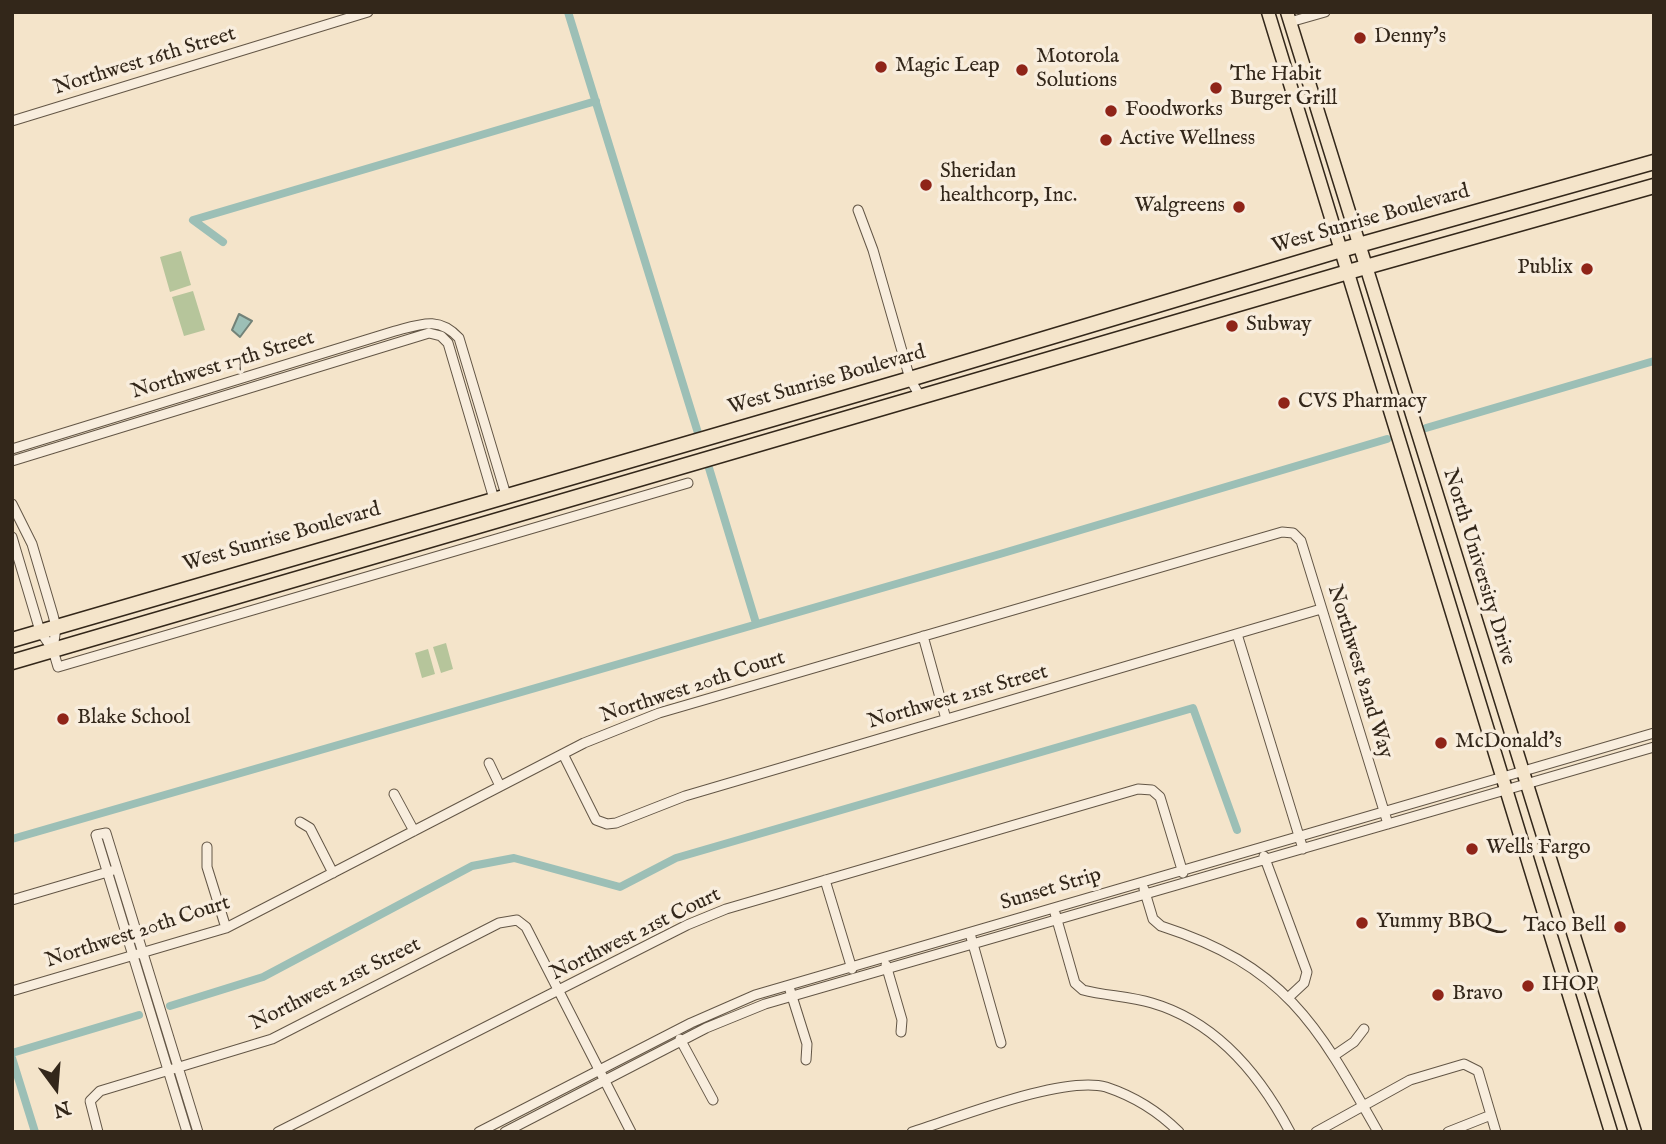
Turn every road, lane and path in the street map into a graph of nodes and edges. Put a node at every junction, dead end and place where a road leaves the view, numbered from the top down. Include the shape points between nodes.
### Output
1 (368, 12) edge
2 (1269, 12) edge
3 (1325, 12) edge
4 (1288, 17) edge
5 (1273, 31) junction
6 (1299, 50) junction
7 (12, 121) edge
8 (1654, 162) edge
9 (1654, 186) edge
10 (858, 211) dead end
11 (1360, 245) junction
12 (1341, 250) junction
13 (1367, 267) junction
14 (1348, 272) junction
15 (911, 379) junction
16 (921, 398) junction
17 (12, 449) edge
18 (12, 461) edge
19 (688, 483) dead end
20 (530, 488) junction
21 (500, 497) junction
22 (12, 504) edge
23 (510, 516) junction
24 (1293, 533) joint
25 (509, 535) junction
26 (12, 537) edge
27 (1321, 609) junction
28 (56, 627) junction
29 (40, 631) junction
30 (1237, 634) junction
31 (923, 636) junction
32 (12, 640) edge
33 (53, 650) junction
34 (12, 662) edge
35 (946, 719) junction
36 (1654, 733) edge
37 (1654, 747) edge
38 (563, 754) junction
39 (489, 763) dead end
40 (1502, 777) junction
41 (1523, 778) junction
42 (500, 786) junction
43 (1506, 790) junction
44 (394, 794) dead end
45 (1384, 810) junction
46 (300, 822) dead end
47 (1388, 824) junction
48 (414, 831) junction
49 (1299, 835) junction
50 (1261, 846) junction
51 (206, 847) dead end
52 (1303, 849) junction
53 (1265, 859) junction
54 (1182, 869) junction
55 (333, 873) junction
56 (825, 880) junction
57 (1141, 881) junction
58 (1186, 881) junction
59 (1145, 893) junction
60 (12, 900) edge
61 (1054, 908) junction
62 (1056, 919) junction
63 (226, 928) junction
64 (970, 932) junction
65 (973, 943) junction
66 (139, 954) junction
67 (884, 957) junction
68 (851, 967) junction
69 (887, 968) junction
70 (854, 978) junction
71 (789, 984) junction
72 (12, 991) edge
73 (558, 991) junction
74 (1569, 994) junction
75 (792, 995) junction
76 (1289, 997) junction
77 (1594, 1001) junction
78 (1364, 1029) dead end
79 (676, 1031) junction
80 (901, 1032) dead end
81 (681, 1041) junction
82 (1001, 1043) dead end
83 (1335, 1055) junction
84 (806, 1060) dead end
85 (174, 1070) junction
86 (597, 1070) junction
87 (604, 1081) junction
88 (713, 1100) dead end
89 (1363, 1106) junction
90 (1491, 1115) junction
91 (98, 1132) edge
92 (187, 1132) edge
93 (198, 1132) edge
94 (278, 1132) edge
95 (480, 1132) edge
96 (505, 1132) edge
97 (631, 1132) edge
98 (912, 1132) edge
99 (1179, 1132) edge
100 (1290, 1132) edge
101 (1316, 1132) edge
102 (1378, 1132) edge
103 (1448, 1132) edge
104 (1496, 1132) edge
105 (1611, 1132) edge
106 (1635, 1132) edge

1 - 7 street, Northwest 16th Street
2 - 4 main road
2 - 5 main road, North University Drive
3 - 4 street
4 - 6 main road, North University Drive
5 - 6 main road via 1284,33
5 - 12 main road, North University Drive
6 - 11 main road, North University Drive
8 - 11 highway, West Sunrise Boulevard
9 - 13 highway, West Sunrise Boulevard
10 - 15 street
11 - 12 highway, West Sunrise Boulevard
11 - 13 main road, North University Drive
12 - 14 main road, North University Drive
12 - 15 highway, West Sunrise Boulevard
13 - 14 highway, West Sunrise Boulevard
13 - 41 main road, North University Drive
14 - 16 highway, West Sunrise Boulevard
14 - 40 main road, North University Drive
15 - 16 street
15 - 20 highway, West Sunrise Boulevard
16 - 23 highway, West Sunrise Boulevard
17 - 21 street, Northwest 17th Street via 427,322 445,326 459,338
18 - 21 street, Northwest 17th Street via 429,333 448,343
19 - 25 street
20 - 21 highway, West Sunrise Boulevard
20 - 23 highway
21 - 28 highway, West Sunrise Boulevard
22 - 28 street via 32,544
23 - 25 street
23 - 33 highway, West Sunrise Boulevard
24 - 27 street, Northwest 82nd Way via 1301,541
24 - 31 street, Northwest 20th Court via 1282,532
25 - 33 street via 58,667
26 - 29 street
27 - 30 street, Northwest 21st Street
27 - 45 street, Northwest 82nd Way
28 - 29 highway, West Sunrise Boulevard
28 - 33 street
29 - 32 highway, West Sunrise Boulevard
29 - 33 street
30 - 35 street, Northwest 21st Street
30 - 49 street
31 - 35 street
31 - 38 street, Northwest 20th Court via 659,713
33 - 34 highway, West Sunrise Boulevard
35 - 38 street, Northwest 21st Street via 685,796 607,824 596,820
36 - 41 street, Sunset Strip
37 - 41 street, Sunset Strip
38 - 42 street, Northwest 20th Court
39 - 42 street
40 - 41 street, Sunset Strip
40 - 43 main road, North University Drive
40 - 45 street, Sunset Strip
41 - 43 street, Sunset Strip
41 - 77 main road, North University Drive
42 - 48 street, Northwest 20th Court
43 - 47 street, Sunset Strip
43 - 74 main road, North University Drive
44 - 48 street
45 - 47 street, Northwest 82nd Way
45 - 49 street, Sunset Strip
46 - 55 street via 310,828
47 - 52 street, Sunset Strip
48 - 55 street, Northwest 20th Court
49 - 50 street, Sunset Strip
49 - 52 street
50 - 53 street
50 - 54 street, Sunset Strip
51 - 63 street via 207,867
52 - 53 street, Sunset Strip
53 - 58 street, Sunset Strip
53 - 76 street via 1307,972 1304,983
54 - 56 street, Northwest 21st Court via 1160,797 1152,790 1138,789
54 - 57 street, Sunset Strip
54 - 58 street
55 - 63 street, Northwest 20th Court
56 - 68 street
56 - 73 street, Northwest 21st Court via 700,919
57 - 59 street
57 - 61 street, Sunset Strip
58 - 59 street, Sunset Strip
59 - 62 street, Sunset Strip
59 - 76 street via 1153,919 1161,926 1230,954
60 - 66 street via 113,871
61 - 62 street
61 - 64 street, Sunset Strip
62 - 65 street, Sunset Strip
62 - 100 street via 1075,983 1083,990 1155,1003 1223,1042 1255,1073
63 - 66 street, Northwest 20th Court
64 - 65 street
64 - 67 street, Sunset Strip
65 - 69 street, Sunset Strip
65 - 82 street
66 - 72 street, Northwest 20th Court
66 - 85 street
67 - 68 street, Sunset Strip
67 - 69 street
68 - 70 street
68 - 71 street, Sunset Strip
69 - 70 street, Sunset Strip
69 - 80 street via 902,1020
70 - 75 street, Sunset Strip
71 - 75 street
71 - 79 street, Sunset Strip via 740,1000
73 - 85 street, Northwest 21st Street via 526,927 517,920 499,923 272,1039
73 - 86 street
73 - 94 street, Northwest 21st Court
74 - 77 main road
74 - 105 main road, North University Drive
75 - 81 street, Sunset Strip
75 - 84 street via 807,1044
76 - 83 street
77 - 106 main road, North University Drive
78 - 83 street
79 - 81 street
79 - 86 street, Sunset Strip
81 - 87 street, Sunset Strip
81 - 88 street
83 - 89 street
85 - 91 street, Northwest 21st Street via 100,1091 90,1101
85 - 92 street
85 - 93 street
86 - 87 street
86 - 95 street, Sunset Strip
87 - 96 street, Sunset Strip
87 - 97 street
89 - 90 street via 1410,1080 1464,1064 1478,1071
89 - 101 street
89 - 102 street
90 - 103 street
90 - 104 street
98 - 99 street via 1070,1086 1104,1087 1154,1110

